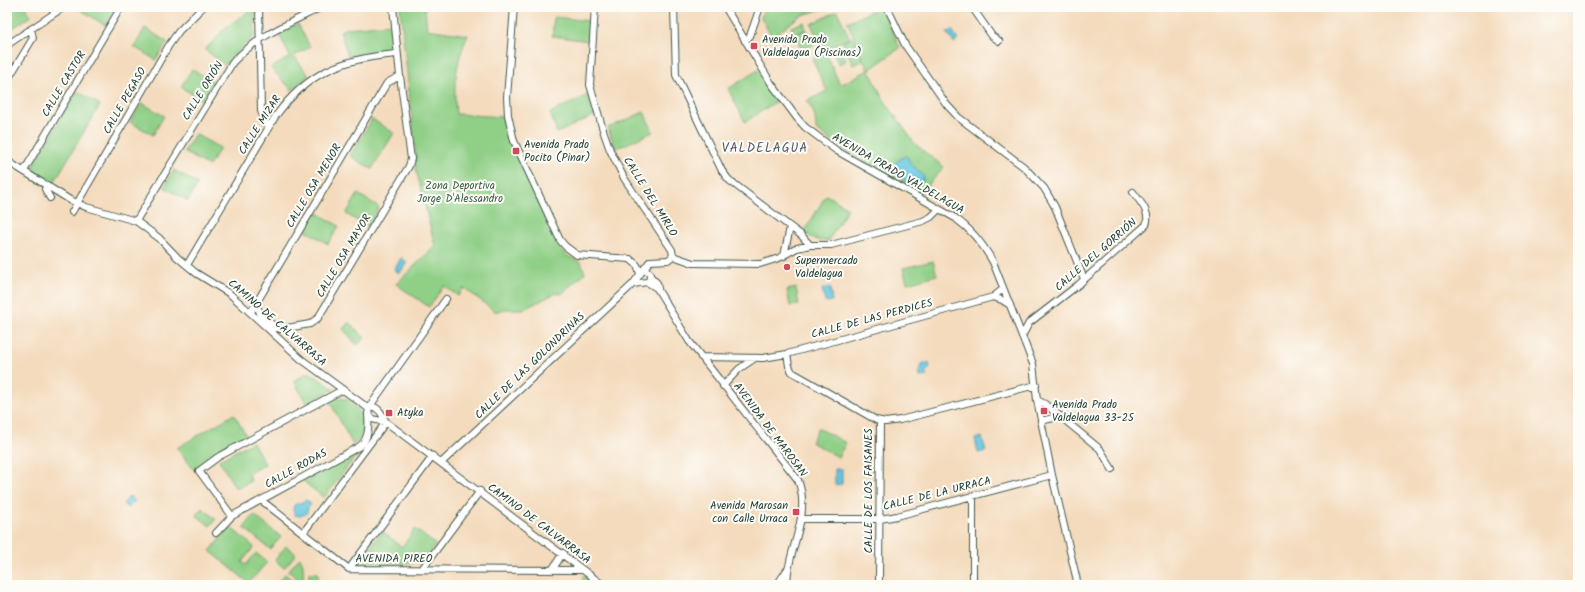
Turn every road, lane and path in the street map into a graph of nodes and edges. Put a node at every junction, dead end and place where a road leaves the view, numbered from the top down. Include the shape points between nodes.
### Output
1 (64, 7) edge
2 (121, 7) edge
3 (203, 7) edge
4 (259, 7) edge
5 (322, 7) edge
6 (393, 7) edge
7 (514, 7) edge
8 (594, 7) edge
9 (674, 7) edge
10 (725, 7) edge
11 (760, 7) edge
12 (887, 7) edge
13 (972, 7) edge
14 (754, 25) junction
15 (31, 29) junction
16 (740, 33) junction
17 (259, 39) junction
18 (999, 40) dead end
19 (745, 41) junction
20 (7, 45) edge
21 (398, 54) junction
22 (400, 76) junction
23 (7, 81) edge
24 (268, 128) junction
25 (7, 161) edge
26 (24, 171) junction
27 (47, 185) junction
28 (1133, 192) dead end
29 (50, 198) dead end
30 (78, 203) junction
31 (939, 209) junction
32 (72, 212) dead end
33 (136, 221) junction
34 (790, 227) junction
35 (810, 245) junction
36 (673, 256) junction
37 (784, 256) junction
38 (187, 265) junction
39 (644, 276) junction
40 (1084, 279) junction
41 (1002, 289) junction
42 (993, 298) junction
43 (446, 299) dead end
44 (256, 304) junction
45 (1010, 305) junction
46 (251, 312) junction
47 (1016, 319) junction
48 (263, 321) junction
49 (1030, 323) junction
50 (1022, 336) junction
51 (787, 354) junction
52 (701, 357) junction
53 (738, 357) junction
54 (755, 358) junction
55 (741, 367) junction
56 (1036, 385) junction
57 (723, 386) junction
58 (342, 390) junction
59 (1037, 400) junction
60 (369, 409) junction
61 (1061, 416) junction
62 (383, 420) junction
63 (880, 421) junction
64 (1041, 421) junction
65 (366, 443) junction
66 (433, 456) junction
67 (441, 463) junction
68 (1112, 469) dead end
69 (1052, 475) junction
70 (480, 491) junction
71 (973, 496) junction
72 (261, 500) junction
73 (232, 516) junction
74 (801, 519) junction
75 (880, 519) junction
76 (216, 533) dead end
77 (303, 533) junction
78 (563, 553) junction
79 (349, 569) junction
80 (422, 569) junction
81 (788, 569) junction
82 (552, 570) junction
83 (583, 570) junction
84 (602, 585) edge
85 (777, 585) edge
86 (788, 585) edge
87 (879, 585) edge
88 (973, 585) edge
89 (1078, 585) edge

1 - 15 street
2 - 26 street, CALLE CASTOR
3 - 30 street, CALLE PEGASO via 169,45
4 - 17 street
5 - 17 street, CALLE ORIÓN
6 - 21 street
7 - 39 street, AVENIDA DE MAROSAN via 507,97 510,126 514,141 560,240 577,255 630,259
8 - 36 street, CALLE DEL MIRLO via 590,85 596,107 610,150 619,168 672,250
9 - 34 street via 676,75 714,156 730,180
10 - 16 street, AVENIDA PRADO VALDELAGUA
11 - 14 street
12 - 40 street via 905,45 947,105 958,117 1024,167 1044,188 1060,218
13 - 18 street via 992,36
14 - 16 street
14 - 19 street
15 - 20 street
15 - 23 street via 33,38
16 - 19 street, AVENIDA PRADO VALDELAGUA
17 - 24 street via 261,111
17 - 33 street, CALLE ORIÓN via 245,50 223,77
19 - 31 street, AVENIDA PRADO VALDELAGUA via 784,103 805,127 837,151
21 - 22 street
21 - 24 street, CALLE MIZAR via 353,60 314,77 287,100
22 - 44 street, CALLE OSA MENOR via 387,83
22 - 48 street, CALLE OSA MAYOR via 411,159 409,166 318,318 310,324 278,329
24 - 38 street, CALLE MIZAR
25 - 26 street, CAMINO DE CALVARRASA
26 - 27 street, CAMINO DE CALVARRASA
27 - 29 street
27 - 30 street, CAMINO DE CALVARRASA
28 - 40 street, CALLE DEL GORRIÓN via 1147,212 1146,225
30 - 32 street, CALLE PEGASO
30 - 33 street, CAMINO DE CALVARRASA
31 - 35 street via 931,217 913,224 831,245
31 - 41 street, AVENIDA PRADO VALDELAGUA via 962,223 978,238 993,262
33 - 38 street, CAMINO DE CALVARRASA via 159,238
34 - 35 street
34 - 37 street
35 - 37 street via 797,248
36 - 37 street via 693,263 750,265
36 - 39 street, CALLE DE LAS GOLONDRINAS via 668,260 650,261
38 - 46 street, CAMINO DE CALVARRASA via 223,288
39 - 52 street, AVENIDA DE MAROSAN via 657,283 658,290
39 - 67 street, CALLE DE LAS GOLONDRINAS
40 - 49 street, CALLE DEL GORRIÓN
41 - 42 street, CALLE DE LAS PERDICES
41 - 45 street, AVENIDA PRADO VALDELAGUA
42 - 45 street
42 - 51 street, CALLE DE LAS PERDICES
43 - 60 street
44 - 46 street, CALLE OSA MENOR
44 - 48 street
45 - 47 street, AVENIDA PRADO VALDELAGUA
46 - 48 street, CAMINO DE CALVARRASA
47 - 49 street
47 - 50 street, AVENIDA PRADO VALDELAGUA
48 - 58 street, CAMINO DE CALVARRASA via 295,354
49 - 50 street, CALLE DEL GORRIÓN
50 - 56 street, AVENIDA PRADO VALDELAGUA via 1033,364
51 - 54 street, CALLE DE LAS PERDICES
51 - 63 street, CALLE DE LOS FAISANES via 788,366 792,372 863,414
52 - 53 street, CALLE DE LAS PERDICES
52 - 57 street, AVENIDA DE MAROSAN
53 - 54 street, CALLE DE LAS PERDICES
53 - 55 street
54 - 55 street, CALLE DE LAS PERDICES
55 - 57 street, CALLE DE LAS PERDICES
56 - 59 street, AVENIDA PRADO VALDELAGUA
56 - 63 street via 900,420
57 - 74 street, AVENIDA DE MAROSAN via 798,480 802,495
58 - 60 street, CAMINO DE CALVARRASA
58 - 73 street via 218,457 199,471
59 - 61 street
59 - 64 street, AVENIDA PRADO VALDELAGUA
60 - 62 street via 372,419
60 - 62 street via 375,406 381,411
60 - 65 street
61 - 64 street
61 - 68 street via 1100,449
62 - 65 street
62 - 66 street, CAMINO DE CALVARRASA
63 - 75 street, CALLE DE LOS FAISANES
64 - 69 street, AVENIDA PRADO VALDELAGUA
65 - 72 street, CALLE RODAS
65 - 77 street
66 - 67 street, CAMINO DE CALVARRASA
66 - 79 street
67 - 70 street, CAMINO DE CALVARRASA
69 - 71 street, CALLE DE LA URRACA
69 - 89 street, AVENIDA PRADO VALDELAGUA
70 - 78 street, CAMINO DE CALVARRASA
70 - 80 street
71 - 75 street, CALLE DE LA URRACA
71 - 88 street
72 - 73 street, CALLE RODAS
72 - 77 street, AVENIDA PIREO
73 - 76 street, CALLE RODAS
74 - 75 street, CALLE DE LA URRACA
74 - 81 street, AVENIDA DE MAROSAN
75 - 87 street, CALLE DE LOS FAISANES
77 - 79 street, AVENIDA PIREO
78 - 82 street
78 - 83 street, CAMINO DE CALVARRASA
79 - 80 street, AVENIDA PIREO
80 - 82 street, AVENIDA PIREO
81 - 85 street, AVENIDA DE MAROSAN
81 - 86 street, AVENIDA DE MAROSAN
82 - 83 street, AVENIDA PIREO
83 - 84 street, CAMINO DE CALVARRASA

